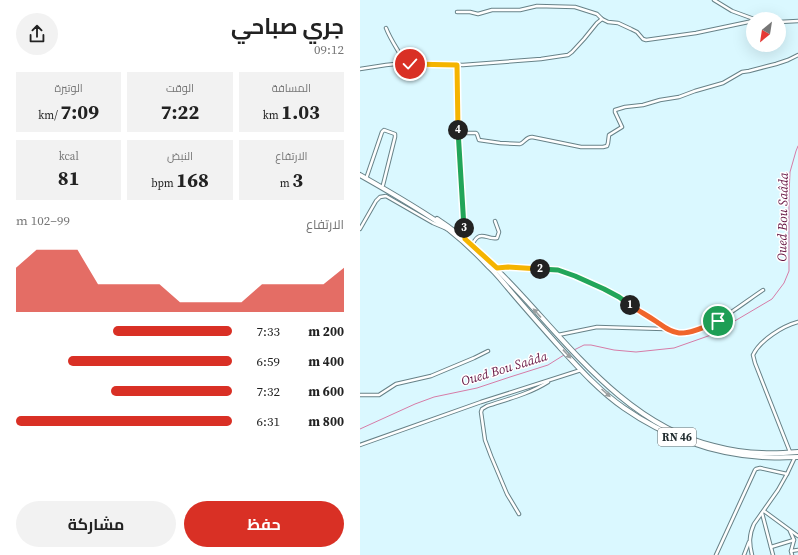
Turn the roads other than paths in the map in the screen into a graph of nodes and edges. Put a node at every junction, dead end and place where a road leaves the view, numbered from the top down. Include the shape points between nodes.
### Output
1 (714, 0) edge
2 (457, 12) dead end
3 (746, 17) edge
4 (602, 19) junction
5 (798, 21) edge
6 (746, 22) edge
7 (786, 22) edge
8 (386, 28) dead end
9 (798, 55) edge
10 (405, 63) junction
11 (457, 65) junction
12 (360, 68) edge
13 (458, 133) junction
14 (360, 172) edge
15 (360, 176) edge
16 (367, 176) junction
17 (383, 186) junction
18 (495, 221) dead end
19 (360, 229) edge
20 (448, 230) junction
21 (465, 241) junction
22 (472, 245) junction
23 (497, 268) junction
24 (763, 290) dead end
25 (798, 322) edge
26 (666, 328) junction
27 (558, 335) junction
28 (488, 351) dead end
29 (581, 370) junction
30 (551, 379) junction
31 (360, 394) edge
32 (360, 445) edge
33 (798, 452) edge
34 (790, 453) junction
35 (796, 457) edge
36 (787, 474) junction
37 (763, 512) junction
38 (519, 514) dead end
39 (790, 530) junction
40 (798, 536) edge
41 (794, 540) junction
42 (749, 542) junction
43 (771, 546) junction
44 (798, 550) edge
45 (792, 553) edge
46 (716, 555) edge
47 (744, 555) edge
48 (752, 555) edge
49 (773, 555) edge

1 - 3 street
2 - 4 street via 478,14 542,6 566,6 594,12
4 - 6 street via 631,29 646,40 696,33
4 - 11 street via 568,55
5 - 7 street
8 - 10 street
9 - 13 street via 776,64 742,72 723,83 679,97 615,110 622,127 609,135 608,145 603,147 581,147 532,137 520,144 500,143 478,140 476,133
10 - 11 street
10 - 12 street
11 - 13 street
13 - 21 street
14 - 16 main road, RN 46
15 - 20 main road, RN 46
16 - 17 main road, RN 46
16 - 17 street via 382,132 384,130 394,133
17 - 21 main road, RN 46 via 444,223
18 - 22 street via 499,232 497,238 480,236
19 - 20 street via 376,201 386,196
20 - 21 main road, RN 46
21 - 22 main road, RN 46
21 -> 29 main road, RN 46
22 - 23 main road, RN 46
23 - 26 street via 558,270 619,297
27 -> 23 main road, RN 46
24 - 26 street via 713,324 681,333
25 - 34 street via 786,326 766,340 753,355
26 - 27 street via 597,327
27 - 34 main road, RN 46 via 580,360 629,404 682,436 734,450
28 - 31 street via 431,376 396,384 379,395
29 - 30 street
29 -> 35 main road, RN 46 via 624,408 645,422 682,439 712,450 735,454 762,458
30 - 32 street
30 - 38 street via 524,394 487,406 481,412 485,440 507,494
33 - 34 main road, RN 46
35 - 36 street
36 - 37 street
36 - 46 street via 756,468
37 - 39 street
37 - 42 street via 751,530
37 - 43 street
39 - 40 street
39 - 41 street
41 - 43 street
41 - 45 street
42 - 47 street
42 - 48 street
43 - 49 street
44 - 45 street

